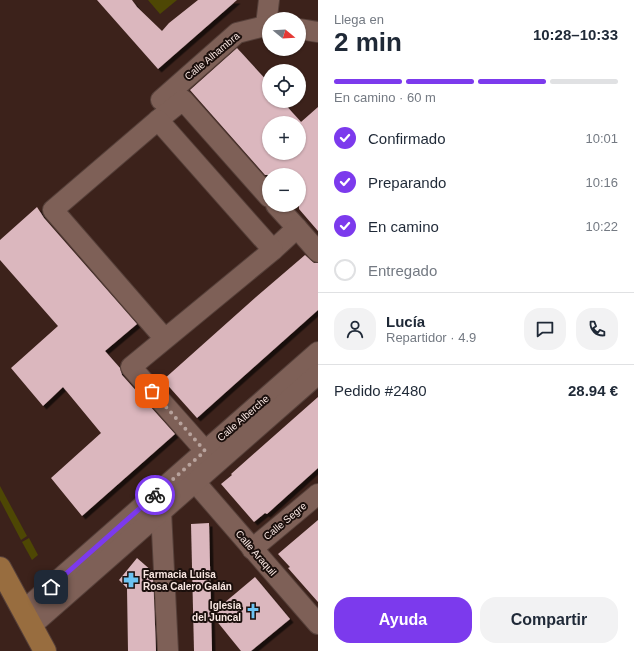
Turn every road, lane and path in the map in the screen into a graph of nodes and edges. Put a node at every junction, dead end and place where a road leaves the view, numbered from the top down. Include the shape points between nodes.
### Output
1 (269, 0) edge
2 (269, 12) edge
3 (262, 27) edge
4 (306, 30) edge
5 (318, 32) edge
6 (161, 100) dead end
7 (158, 120) junction
8 (262, 189) edge
9 (282, 212) edge
10 (297, 228) junction
11 (272, 250) junction
12 (318, 252) edge
13 (165, 340) junction
14 (318, 352) edge
15 (318, 374) edge
16 (211, 457) junction
17 (195, 482) junction
18 (318, 494) edge
19 (161, 511) junction
20 (252, 549) junction
21 (0, 568) edge
22 (27, 618) junction
23 (318, 624) edge
24 (45, 651) edge
25 (168, 651) edge

1 - 2 street
3 - 6 street, Calle Alhambra via 237,33
4 - 5 street
7 - 8 street via 183,100
7 - 11 street
7 - 13 street via 53,210
9 - 10 street
10 - 11 street
10 - 12 street
11 - 13 street
13 - 16 street via 132,367
14 - 16 street, Calle Alberche
15 - 16 street, Calle Alberche
16 - 17 street, Calle Alberche
16 - 22 street, Calle Alberche
17 - 19 street, Calle Alberche
17 - 20 street, Calle Araquil
18 - 20 street, Calle Segre
19 - 22 street, Calle Alberche
19 - 25 street
20 - 23 street, Calle Araquil
21 - 22 main road
22 - 24 main road

